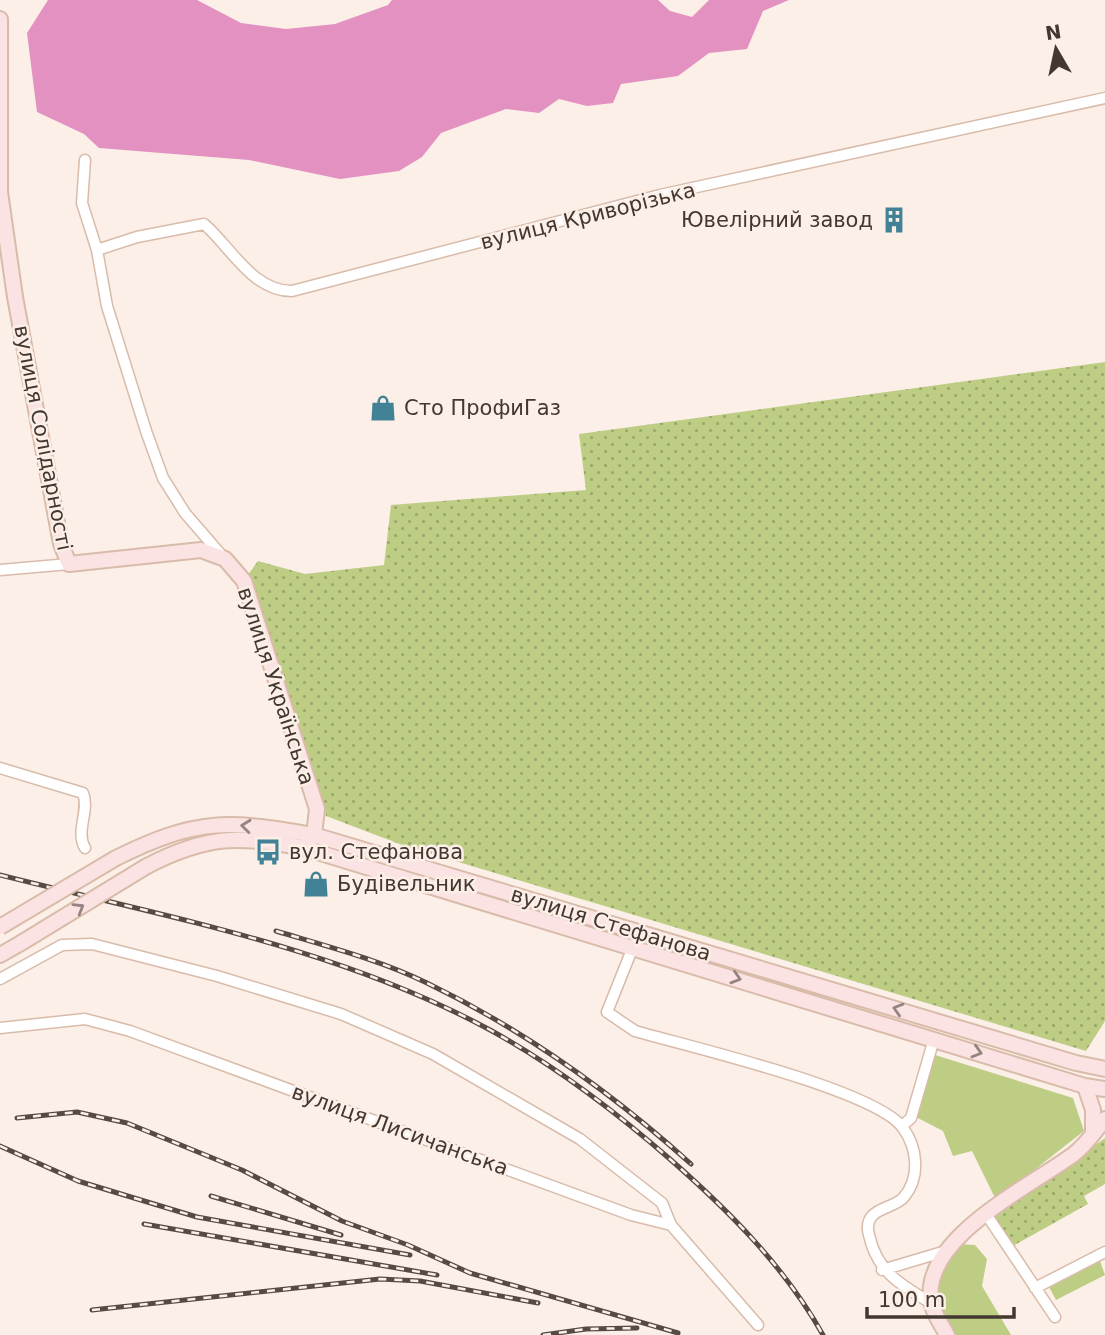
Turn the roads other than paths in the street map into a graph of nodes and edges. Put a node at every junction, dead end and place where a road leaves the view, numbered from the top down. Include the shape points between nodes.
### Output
1 (0, 19) edge
2 (1, 97) edge
3 (1105, 98) edge
4 (85, 160) dead end
5 (0, 192) edge
6 (97, 250) junction
7 (225, 559) junction
8 (69, 564) junction
9 (0, 570) edge
10 (0, 768) edge
11 (314, 835) junction
12 (85, 848) dead end
13 (304, 848) junction
14 (0, 927) edge
15 (633, 947) junction
16 (0, 955) edge
17 (0, 979) edge
18 (0, 1028) edge
19 (934, 1039) junction
20 (1105, 1069) edge
21 (1085, 1086) junction
22 (1105, 1089) edge
23 (1105, 1119) edge
24 (902, 1126) junction
25 (1095, 1136) edge
26 (986, 1214) junction
27 (671, 1225) junction
28 (946, 1251) junction
29 (1105, 1252) edge
30 (882, 1270) junction
31 (1035, 1288) junction
32 (931, 1303) junction
33 (1055, 1317) dead end
34 (758, 1325) dead end
35 (947, 1335) edge

1 - 2 main road, вулиця Солідарності
2 - 5 main road, вулиця Солідарності
3 - 6 street, вулиця Криворізька via 660,195 292,292 269,287 253,275 204,224
4 - 6 street via 82,203
5 - 8 main road, вулиця Солідарності via 15,297 61,544
6 - 7 street via 107,306 163,478 185,513
7 - 8 main road via 201,550
7 - 11 main road, вулиця Українська via 244,580 317,809
8 - 9 street
10 - 12 street via 83,793 80,840
11 - 13 main road
11 -> 14 main road, вулиця Стефанова, bridge via 213,824 187,828 116,858
20 -> 11 main road, вулиця Стефанова
13 - 15 main road, вулиця Стефанова
16 -> 13 main road, вулиця Стефанова, bridge via 173,852 223,838
15 -> 19 main road, вулиця Стефанова
15 - 24 street via 607,1012 635,1031 848,1093
17 - 27 street via 62,945 92,944 341,1014 433,1054 580,1139 662,1203
18 - 27 street, вулиця Лисичанська via 85,1019 130,1031 631,1215
19 -> 21 main road, вулиця Стефанова
19 - 24 street via 911,1118
21 - 22 main road, вулиця Стефанова
21 - 25 main road
23 - 25 main road
24 - 30 street via 917,1166 904,1198 873,1215 867,1224
25 - 26 main road
26 - 28 main road
26 - 31 street
27 - 34 street
28 - 30 street
28 - 32 main road via 933,1279
29 - 31 street
30 - 32 street
31 - 33 street
32 - 35 main road

